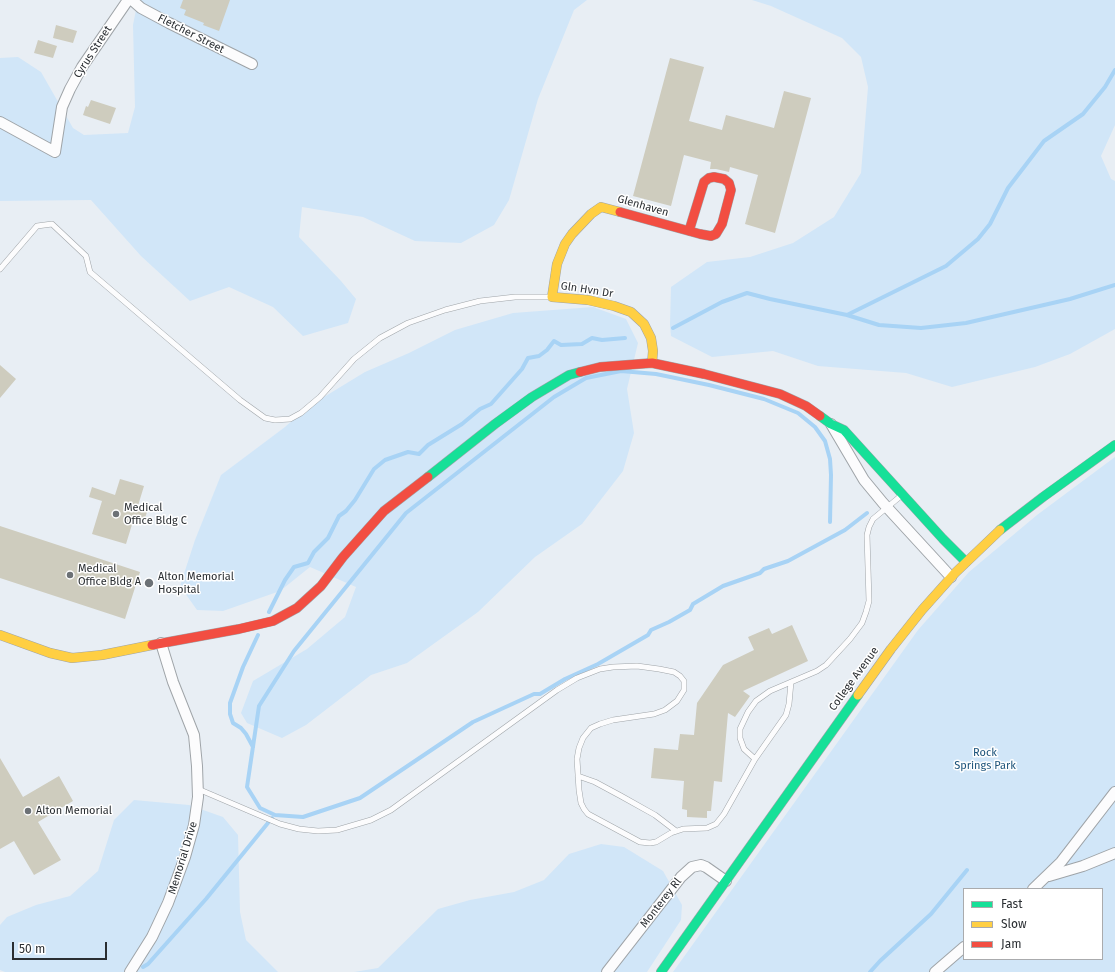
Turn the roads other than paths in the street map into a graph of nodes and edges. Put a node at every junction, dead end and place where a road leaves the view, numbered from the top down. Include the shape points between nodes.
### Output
1 (128, 0) edge
2 (132, 0) edge
3 (252, 64) dead end
4 (0, 122) edge
5 (689, 232) junction
6 (0, 269) edge
7 (552, 297) junction
8 (652, 363) junction
9 (831, 424) junction
10 (1115, 444) edge
11 (903, 494) junction
12 (886, 507) junction
13 (966, 562) junction
14 (951, 577) junction
15 (0, 634) edge
16 (161, 643) junction
17 (791, 682) junction
18 (755, 759) junction
19 (578, 776) junction
20 (198, 789) junction
21 (1115, 792) edge
22 (676, 831) junction
23 (1115, 853) edge
24 (1048, 876) junction
25 (726, 882) junction
26 (1034, 888) edge
27 (963, 948) edge
28 (130, 972) edge
29 (607, 972) edge
30 (661, 972) edge
31 (935, 972) edge

1 - 4 street, Cyrus Street via 70,89 62,107 55,152
2 - 3 street, Fletcher Street via 141,8 169,23
5 - 5 street, Glenhaven via 712,236 719,230 731,190 729,183 724,179 714,177 704,182
5 - 7 street, Glenhaven via 601,206 579,226 565,244 557,264
6 - 7 lane via 37,226 52,224 86,256 90,272 240,400 264,418 275,420 290,419 301,413 320,397 354,359 380,338 408,323 480,301 515,297
7 - 8 street, Gln Hvn Dr via 588,300 631,312 644,324 651,338
8 - 9 street via 780,394 806,406
8 - 16 street via 600,367 570,375 532,397 384,511 321,586 297,608 273,621
9 - 11 street via 844,430
9 - 12 street via 864,480
10 - 13 street, College Avenue via 1018,516
11 - 12 lane
11 - 13 street
12 - 14 street
12 - 17 lane via 873,519 866,535 869,601 862,623 826,665
13 - 14 street, College Avenue
14 - 25 street, College Avenue via 886,656
15 - 16 street via 50,653 72,658 102,655
16 - 20 street, Memorial Drive via 194,735
17 - 18 lane via 786,715
17 - 18 lane via 770,691 756,701 740,729 744,749
18 - 22 lane via 716,824 707,828
19 - 20 lane via 578,748 591,728 613,720 665,710 677,701 684,690 684,680 674,672 637,666 600,669 577,678 392,810 337,830 299,829 280,824
19 - 22 lane via 595,782 655,815
19 - 22 lane via 581,803 588,814 640,842 650,844
20 - 28 street, Memorial Drive via 194,825 173,890 152,937
21 - 24 street
23 - 24 street
24 - 26 street
25 - 29 street, Monterey Rl via 706,867 692,867 681,877
25 - 30 street, College Avenue
27 - 31 street

